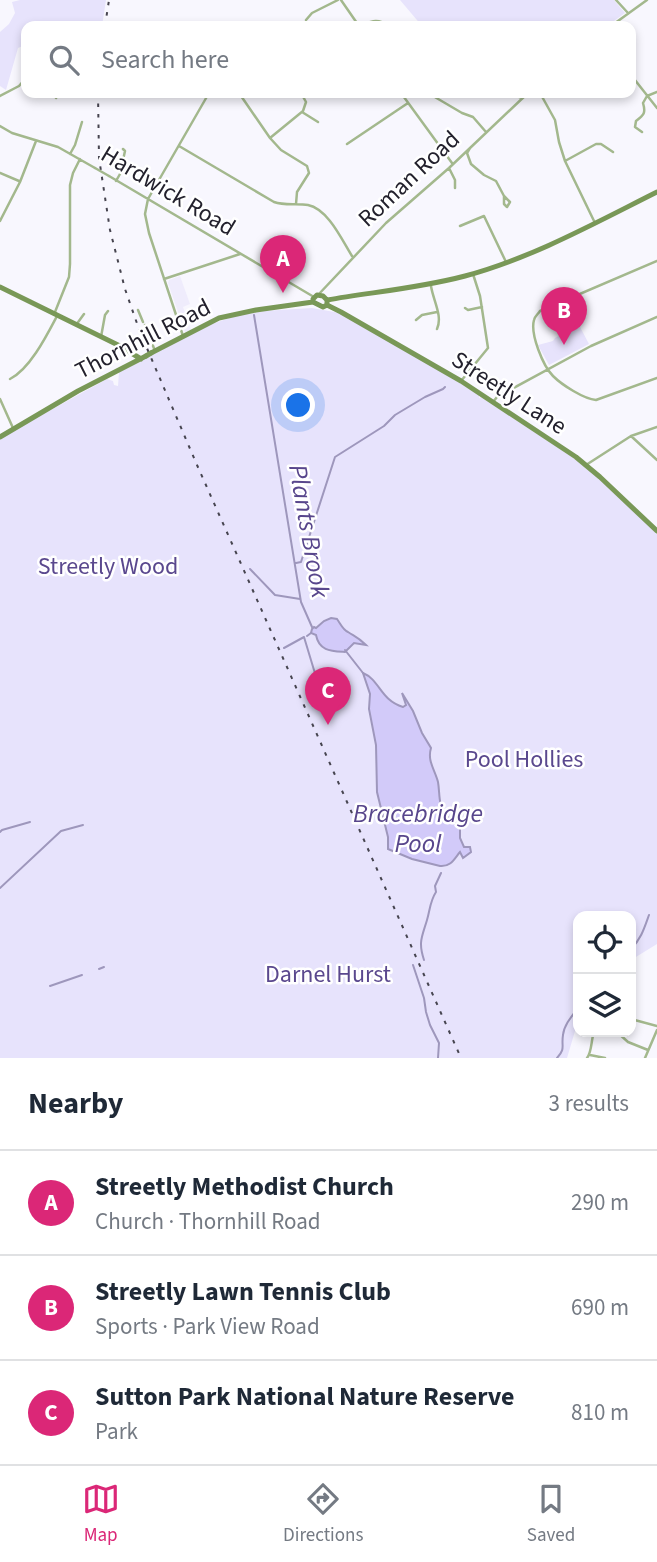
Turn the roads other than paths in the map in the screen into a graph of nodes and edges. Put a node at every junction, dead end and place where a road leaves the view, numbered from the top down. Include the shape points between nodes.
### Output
1 (340, 0) edge
2 (616, 0) edge
3 (648, 0) edge
4 (628, 13) junction
5 (306, 20) dead end
6 (355, 21) edge
7 (618, 21) edge
8 (636, 82) edge
9 (21, 84) edge
10 (657, 92) edge
11 (0, 96) edge
12 (647, 96) junction
13 (206, 98) edge
14 (242, 98) edge
15 (304, 98) edge
16 (404, 98) edge
17 (436, 98) edge
18 (522, 98) edge
19 (543, 98) edge
20 (408, 103) junction
21 (657, 108) edge
22 (302, 112) junction
23 (82, 122) dead end
24 (317, 122) dead end
25 (0, 126) edge
26 (486, 132) junction
27 (642, 132) dead end
28 (270, 138) junction
29 (36, 140) junction
30 (346, 144) dead end
31 (471, 145) junction
32 (179, 146) junction
33 (123, 149) dead end
34 (613, 152) dead end
35 (70, 154) junction
36 (80, 159) junction
37 (565, 161) junction
38 (452, 163) junction
39 (449, 168) junction
40 (0, 173) edge
41 (117, 181) junction
42 (20, 182) junction
43 (455, 188) dead end
44 (657, 192) edge
45 (504, 196) dead end
46 (148, 199) junction
47 (296, 205) junction
48 (0, 221) edge
49 (595, 223) junction
50 (460, 226) dead end
51 (240, 254) junction
52 (353, 257) junction
53 (657, 261) edge
54 (506, 262) junction
55 (473, 274) junction
56 (164, 279) junction
57 (430, 283) junction
58 (0, 287) edge
59 (315, 298) junction
60 (327, 302) junction
61 (482, 307) junction
62 (465, 308) dead end
63 (138, 310) dead end
64 (108, 311) dead end
65 (437, 312) junction
66 (84, 314) dead end
67 (56, 315) junction
68 (657, 317) edge
69 (416, 320) dead end
70 (76, 325) junction
71 (439, 327) dead end
72 (183, 336) junction
73 (101, 337) junction
74 (148, 355) junction
75 (548, 369) junction
76 (12, 377) dead end
77 (657, 378) edge
78 (461, 381) junction
79 (1, 397) edge
80 (493, 402) junction
81 (657, 427) edge
82 (13, 429) junction
83 (632, 436) junction
84 (0, 437) edge
85 (657, 460) edge
86 (586, 465) junction
87 (657, 531) edge
88 (636, 1021) edge
89 (657, 1028) edge
90 (592, 1037) edge
91 (622, 1037) edge
92 (648, 1050) junction
93 (589, 1056) edge
94 (605, 1058) edge
95 (645, 1058) edge

1 - 5 street
1 - 6 street
2 - 4 street
3 - 4 street
4 - 7 street
8 - 12 street
9 - 11 street
10 - 12 street
12 - 21 street
12 - 27 street via 642,103 644,116 635,127
13 - 32 street
14 - 28 street
15 - 22 street
16 - 20 street
17 - 26 street via 473,117
18 - 26 street, Roman Road
19 - 37 street via 555,120
20 - 30 street
20 - 38 street
22 - 24 street
22 - 28 street
23 - 35 street
25 - 29 street, Hardwick Road
26 - 31 street, Roman Road
28 - 47 street via 307,166 309,173
29 - 35 street, Hardwick Road
29 - 42 street
31 - 38 street, Roman Road
31 - 45 street via 467,153 471,164 496,181
32 - 46 street
32 - 47 street via 274,202
33 - 41 street
34 - 37 street via 596,144
35 - 36 street, Hardwick Road
36 - 41 street, Hardwick Road, bridge
36 - 67 street via 70,185 69,277
37 - 49 street
38 - 39 street, Roman Road
39 - 43 street
39 - 52 street, Roman Road
40 - 42 street
41 - 46 street, Hardwick Road
42 - 48 street
44 - 49 main road
46 - 51 street, Hardwick Road
46 - 56 street via 145,214
47 - 52 street via 311,205 327,217
49 - 54 main road
50 - 54 street via 484,216
51 - 56 street
51 - 59 street, Hardwick Road
52 - 59 street, Roman Road
53 - 75 street via 540,311 534,331
54 - 55 main road
55 - 57 main road
55 - 61 street
56 - 72 street
57 - 60 main road
57 - 65 street
58 - 67 main road
59 - 60 main road, Streetly Lane via 323,296
59 - 60 main road, Thornhill Road via 320,306
59 - 72 main road, Thornhill Road via 226,316
60 - 78 main road, Streetly Lane
61 - 62 street
61 - 78 street via 488,348
63 - 74 street
64 - 73 street
65 - 69 street
65 - 71 street
66 - 70 street
67 - 70 main road
67 - 76 street via 41,347
68 - 75 street
70 - 73 main road
72 - 74 main road, Thornhill Road
73 - 74 main road
74 - 82 main road, Thornhill Road
75 - 77 street via 593,400
75 - 80 street
78 - 80 main road, Streetly Lane
79 - 82 street
80 - 86 main road, Streetly Lane
81 - 83 street
82 - 84 main road, Thornhill Road
83 - 85 street
83 - 86 street
86 - 87 main road, Streetly Lane
88 - 89 street
89 - 92 street
90 - 93 street
91 - 92 street
92 - 95 street
93 - 94 street

